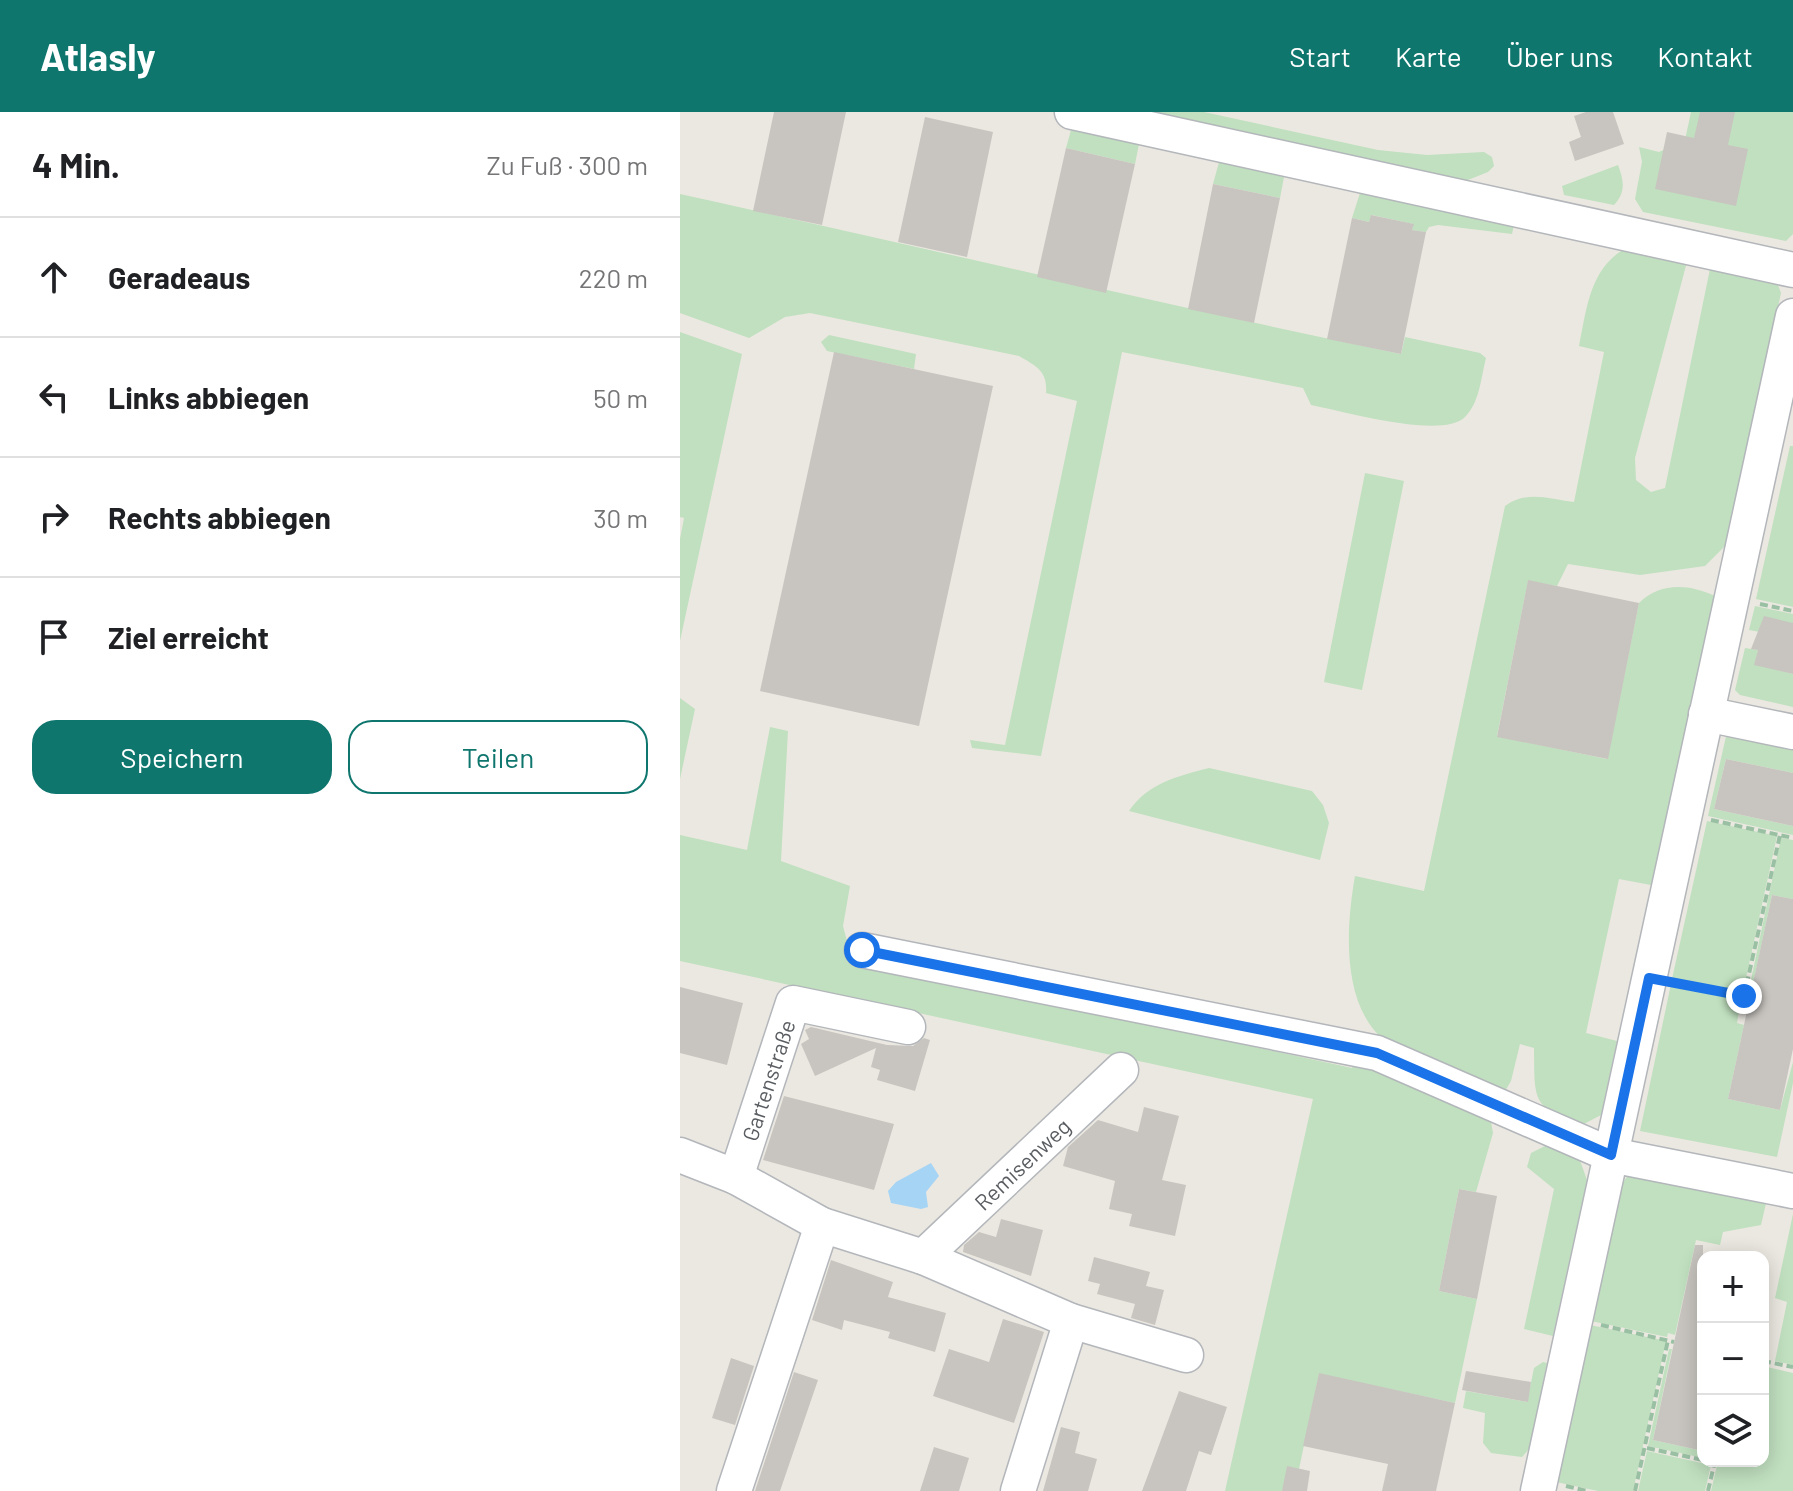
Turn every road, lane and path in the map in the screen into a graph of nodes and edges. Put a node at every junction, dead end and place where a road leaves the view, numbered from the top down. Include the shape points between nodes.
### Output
1 (1072, 112) edge
2 (1793, 270) edge
3 (1793, 316) edge
4 (1732, 598) junction
5 (1793, 611) edge
6 (1706, 714) junction
7 (1793, 732) edge
8 (1685, 814) junction
9 (1780, 835) junction
10 (1793, 838) edge
11 (862, 950) dead end
12 (1649, 978) junction
13 (908, 1027) dead end
14 (1121, 1070) dead end
15 (680, 1155) edge
16 (1611, 1155) junction
17 (736, 1177) junction
18 (1793, 1191) edge
19 (822, 1225) junction
20 (923, 1257) junction
21 (1575, 1320) junction
22 (1071, 1321) junction
23 (1186, 1355) dead end
24 (1769, 1362) edge
25 (1793, 1367) edge
26 (1646, 1448) junction
27 (1697, 1459) edge
28 (1713, 1467) edge
29 (734, 1491) edge
30 (1018, 1491) edge
31 (1538, 1491) edge
32 (1635, 1491) edge
33 (1708, 1491) edge

1 - 2 street
3 - 4 street
4 - 5 path
4 - 6 street
6 - 7 street
6 - 8 street
8 - 9 path
8 - 12 street
9 - 10 path
9 - 12 path via 1747,997
11 - 16 street via 1377,1053
12 - 16 street
13 - 17 street, Gartenstraße via 793,1003
14 - 20 street, Remisenweg
15 - 17 street
16 - 18 street
16 - 21 street
17 - 19 street
19 - 20 street
19 - 29 street
20 - 22 street
21 - 26 path via 1671,1341
21 - 31 street
22 - 23 street
22 - 30 street
24 - 25 path
26 - 27 path
26 - 32 path
28 - 33 path

